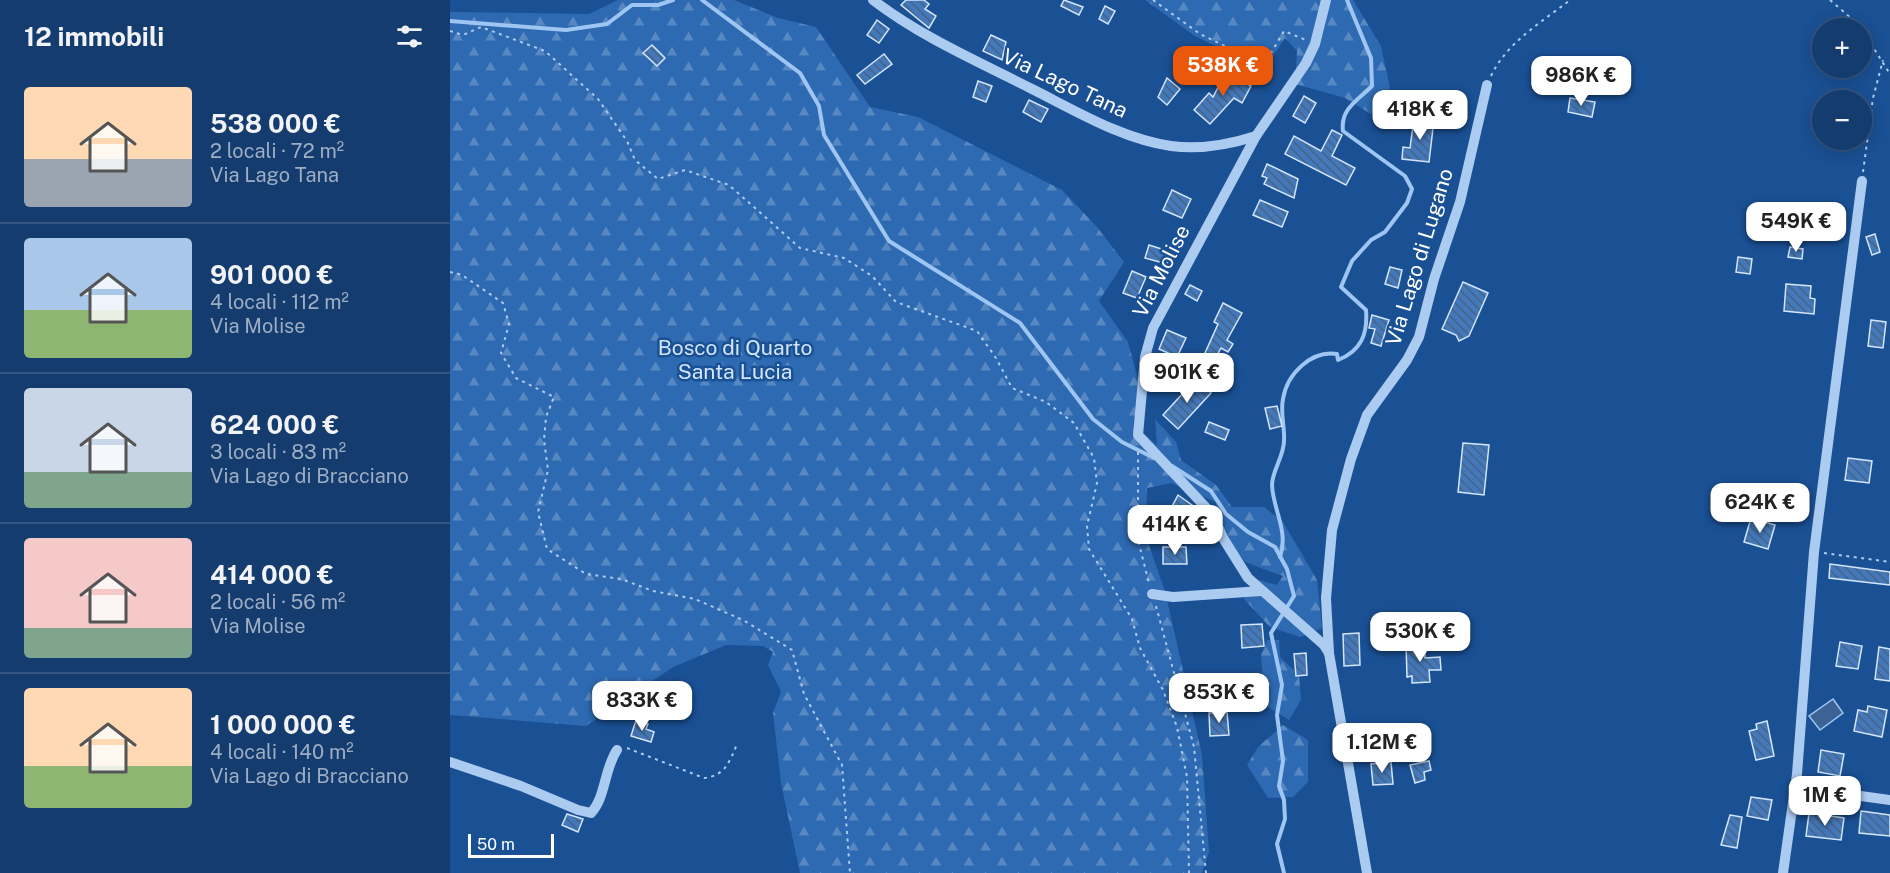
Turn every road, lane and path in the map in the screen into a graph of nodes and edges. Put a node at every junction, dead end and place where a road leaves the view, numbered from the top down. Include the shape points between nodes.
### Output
1 (873, 0) edge
2 (1153, 0) edge
3 (1326, 0) edge
4 (1570, 0) edge
5 (1830, 0) edge
6 (450, 31) edge
7 (1315, 44) junction
8 (1883, 60) junction
9 (1890, 74) edge
10 (1487, 85) joint
11 (1256, 136) junction
12 (1862, 181) joint
13 (450, 272) edge
14 (1138, 435) junction
15 (1814, 552) junction
16 (1890, 562) edge
17 (1261, 591) junction
18 (1152, 594) junction
19 (1329, 653) junction
20 (737, 744) dead end
21 (617, 750) joint
22 (450, 762) edge
23 (1796, 787) junction
24 (1890, 800) edge
25 (850, 873) edge
26 (1189, 873) edge
27 (1206, 873) edge
28 (1367, 873) edge
29 (1783, 873) edge

1 - 11 street, Via Lago Tana via 937,43 1134,136 1170,146 1192,147 1228,144
2 - 7 path via 1200,34 1264,65 1284,31
3 - 7 street, Via Molise
4 - 10 path via 1515,43 1497,64
5 - 8 path via 1859,25
6 - 26 path via 463,35 481,27 545,51 598,99 627,141 635,160 658,179 685,170 729,185 800,248 844,258 872,276 896,302 977,331 1012,388 1046,402 1074,423 1094,458 1097,483 1087,526 1089,549 1132,619 1140,648 1163,690 1177,727 1187,777
7 - 11 street, Via Molise via 1296,80
8 - 9 path
8 - 12 path via 1873,98
10 - 19 street, Via Lago di Lugano via 1460,202 1419,337 1367,415 1332,530 1326,598
11 - 14 street, Via Molise via 1150,336
12 - 15 street
13 - 25 path via 462,275 503,303 509,324 501,353 516,378 554,398 546,417 548,470 538,512 547,549 586,574 695,599 743,620 792,650 804,694 842,765
14 - 17 street via 1213,515 1239,566
14 - 18 path via 1138,540
15 - 16 path
15 - 23 street
17 - 18 street via 1173,597
17 - 19 street
18 - 27 path via 1194,747
19 - 28 street
20 - 21 path via 727,767 704,778 632,750
21 - 22 street via 591,813
23 - 24 street
23 - 29 street

